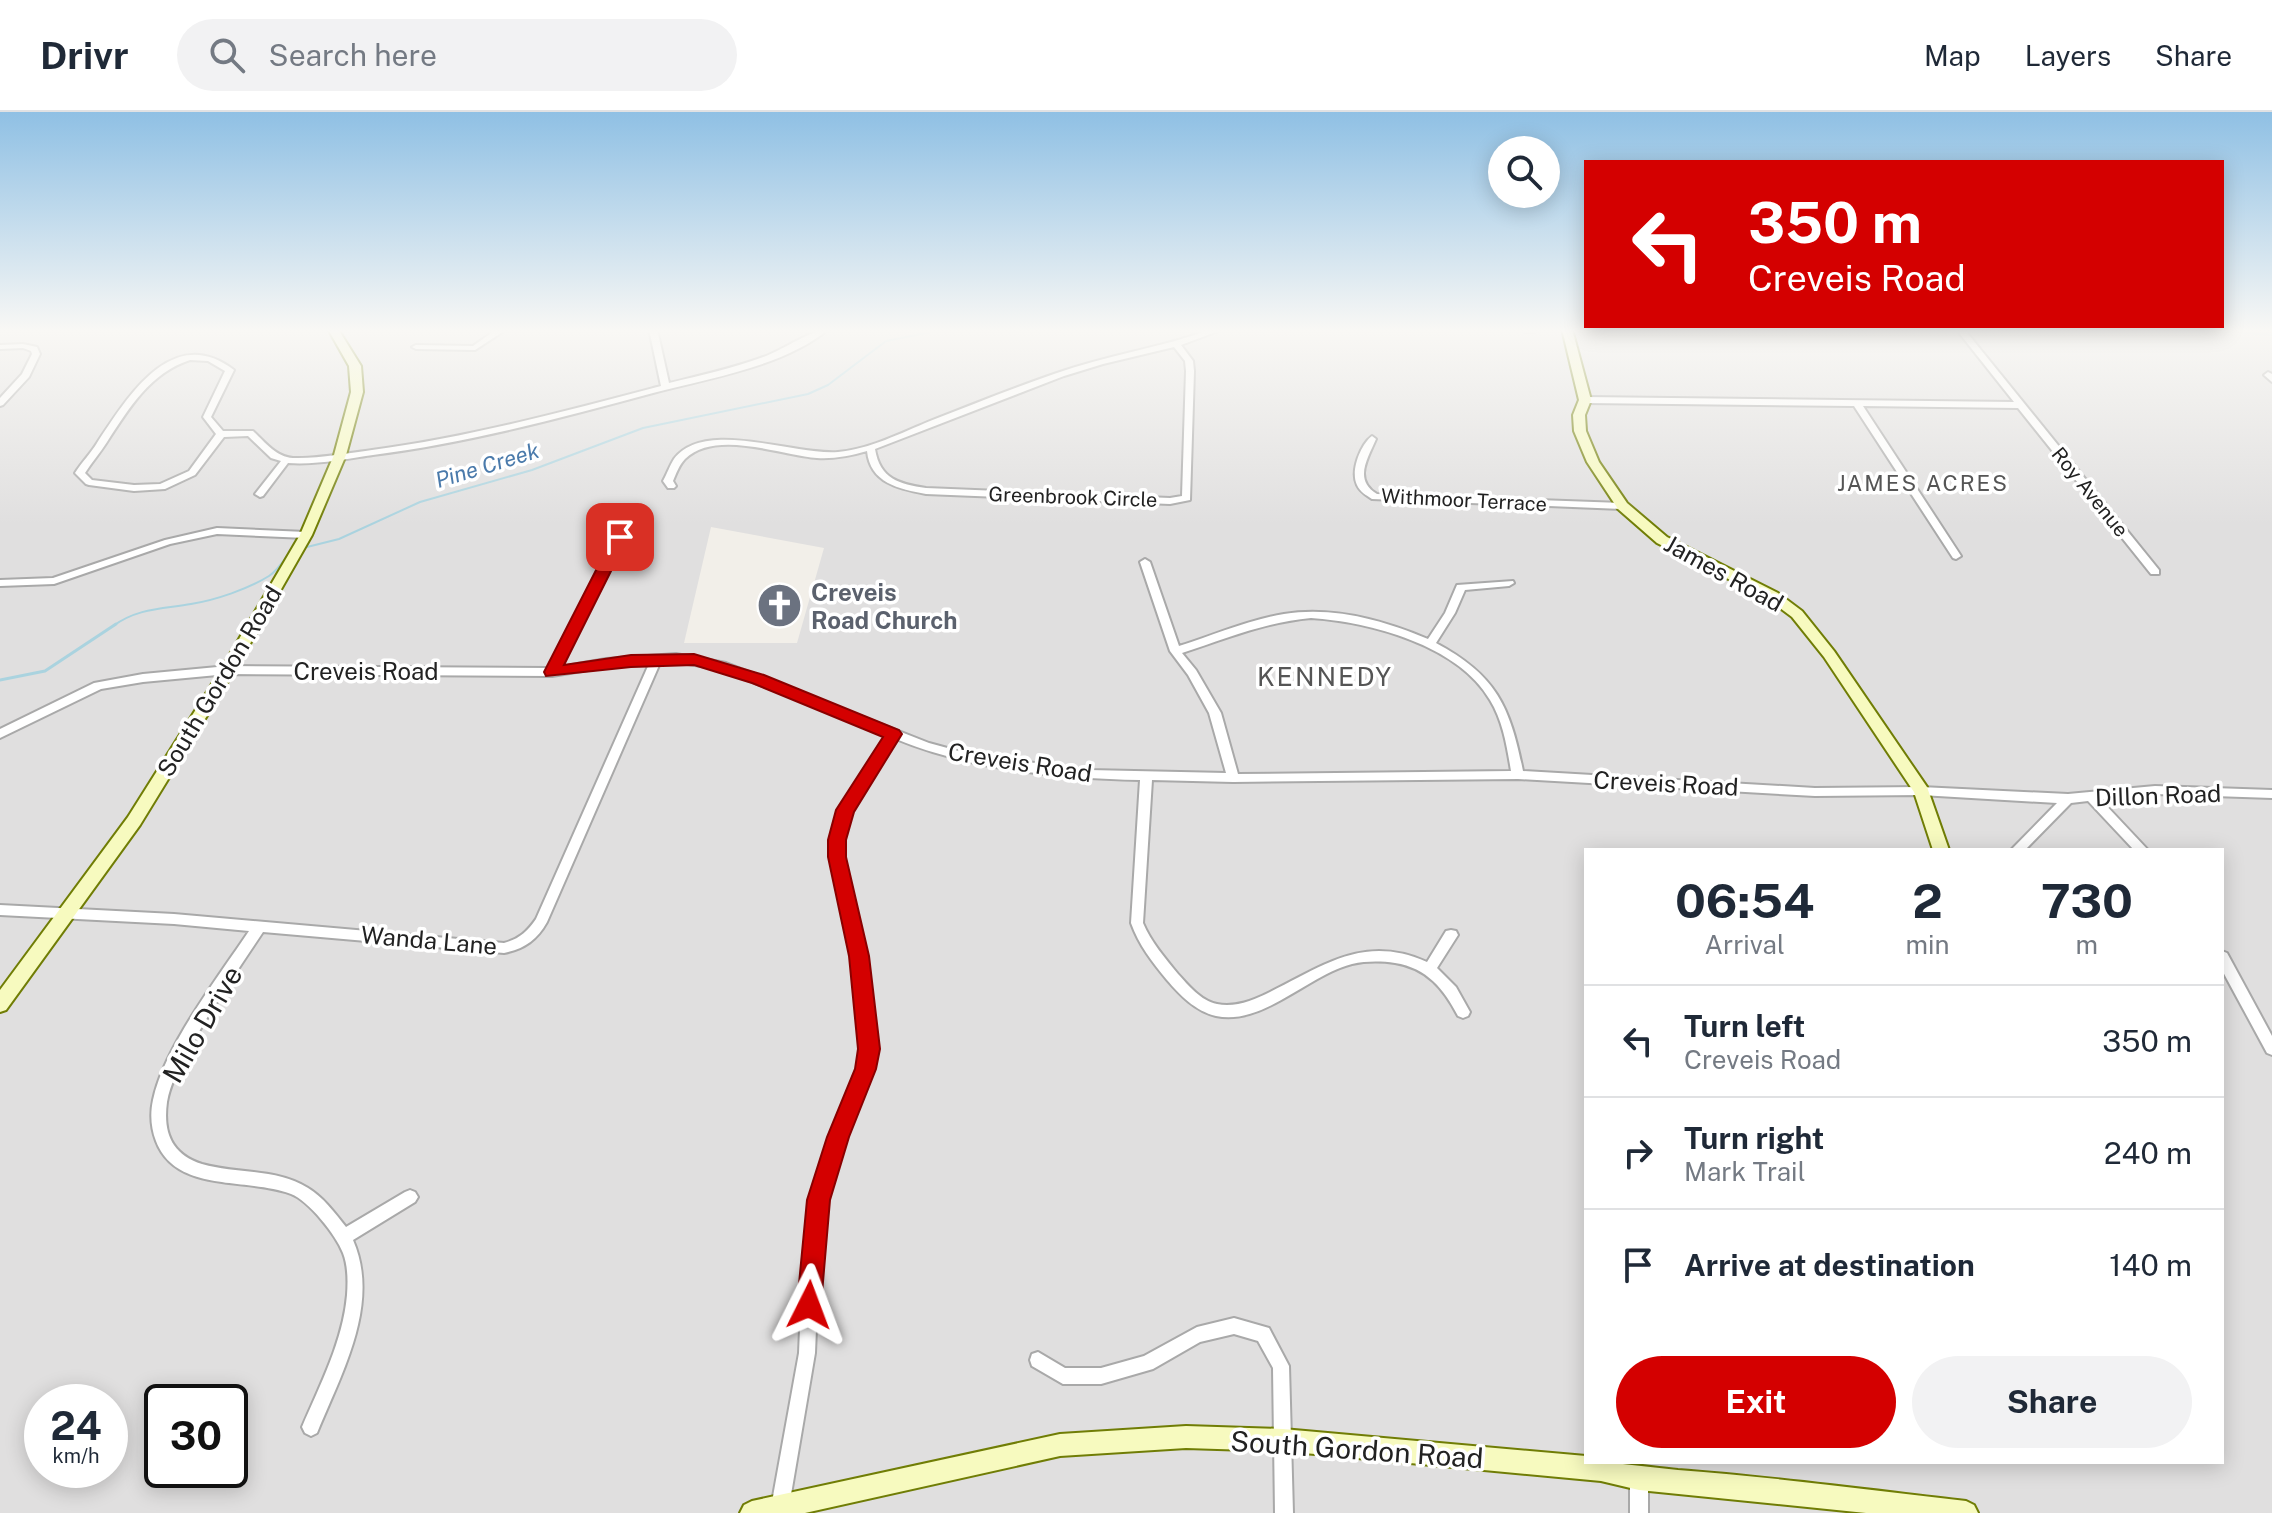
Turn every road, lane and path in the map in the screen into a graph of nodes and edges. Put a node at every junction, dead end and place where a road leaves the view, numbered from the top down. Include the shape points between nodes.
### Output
1 (135, 394) edge
2 (217, 394) edge
3 (357, 394) edge
4 (637, 394) edge
5 (1009, 394) edge
6 (1189, 394) edge
7 (1583, 394) edge
8 (2012, 394) edge
9 (1585, 400) junction
10 (1857, 403) junction
11 (2020, 405) junction
12 (221, 434) junction
13 (1372, 439) dead end
14 (871, 449) junction
15 (340, 455) junction
16 (286, 460) junction
17 (671, 486) dead end
18 (260, 494) dead end
19 (1622, 506) junction
20 (306, 535) junction
21 (620, 537) dead end
22 (1956, 556) dead end
23 (1145, 562) dead end
24 (2155, 572) dead end
25 (0, 583) edge
26 (1509, 583) dead end
27 (1430, 644) junction
28 (1175, 651) junction
29 (656, 659) junction
30 (228, 670) junction
31 (552, 672) junction
32 (0, 734) edge
33 (893, 734) junction
34 (1518, 775) junction
35 (1146, 776) junction
36 (1233, 778) junction
37 (1921, 791) junction
38 (2272, 794) edge
39 (2090, 796) junction
40 (2068, 799) junction
41 (1940, 848) edge
42 (2019, 848) edge
43 (2140, 848) edge
44 (0, 910) edge
45 (67, 914) junction
46 (259, 927) junction
47 (1451, 935) dead end
48 (2224, 961) edge
49 (1430, 968) junction
50 (0, 1004) edge
51 (1463, 1012) dead end
52 (2272, 1049) edge
53 (410, 1197) dead end
54 (346, 1236) junction
55 (1038, 1360) dead end
56 (311, 1427) dead end
57 (1283, 1440) junction
58 (1584, 1464) edge
59 (1600, 1465) edge
60 (1639, 1478) junction
61 (776, 1509) edge
62 (752, 1513) edge
63 (1284, 1513) edge
64 (1639, 1513) edge
65 (1966, 1513) edge

1 - 12 street via 80,473 89,482 162,487 192,473
2 - 12 street via 207,417
3 - 15 street, South Gordon Road
4 - 15 street via 463,439
5 - 14 street
6 - 14 street, Greenbrook Circle via 1187,498 1170,501 926,491 879,474
7 - 9 street, James Road
8 - 11 street, Roy Avenue
9 - 10 street
9 - 19 street, James Road via 1580,431
10 - 11 street
10 - 22 street
11 - 24 street, Roy Avenue
12 - 16 street via 250,433 271,454
13 - 19 street, Withmoor Terrace via 1360,462 1359,478 1363,490 1375,497
14 - 17 street via 818,455 749,442 713,443 680,459 670,473
15 - 16 street
15 - 20 street, South Gordon Road
16 - 18 street
19 - 37 street, James Road via 1662,540 1773,596 1797,614
20 - 25 street via 217,531 48,582
20 - 30 street, South Gordon Road
21 - 31 street
23 - 28 street
26 - 27 street via 1461,587
27 - 28 street via 1348,618 1312,615 1287,617
27 - 34 street via 1456,658 1489,690 1509,731
28 - 36 street via 1215,713
29 - 31 street, Creveis Road
29 - 33 street, Creveis Road via 722,666
29 - 46 street, Wanda Lane via 541,922 519,945 504,948
30 - 31 street, Creveis Road
30 - 32 street, Creveis Road via 98,686
30 - 45 street, South Gordon Road via 134,821
33 - 35 street, Creveis Road via 973,759
33 - 61 street via 845,810 837,840 859,956 869,1049 818,1200 807,1353
34 - 36 street, Creveis Road
34 - 37 street, Creveis Road via 1815,792
35 - 36 street, Creveis Road
35 - 49 street via 1137,923 1144,943 1192,1000 1219,1010 1244,1010 1347,960 1379,956
37 - 40 street, Creveis Road
37 - 41 street, James Road
38 - 39 street, Dillon Road via 2155,790
39 - 40 street, Dillon Road
39 - 43 street
40 - 42 street, Dillon Road
44 - 45 street, Wanda Lane
45 - 46 street, Wanda Lane
45 - 50 street, South Gordon Road
46 - 54 street, Milo Drive via 176,1062 161,1099 158,1123 163,1142 193,1171 293,1188 315,1202
47 - 49 street
48 - 52 street
49 - 51 street via 1452,987
53 - 54 street
54 - 56 street, Milo Drive via 356,1278 353,1301 344,1341
55 - 57 street via 1063,1376 1101,1376 1147,1363 1197,1335 1234,1326 1263,1334 1281,1366
57 - 58 street, South Gordon Road
57 - 61 street, South Gordon Road via 1186,1437 1060,1445
57 - 63 street
59 - 60 street, South Gordon Road
60 - 64 street
60 - 65 street, South Gordon Road
61 - 62 street, South Gordon Road

